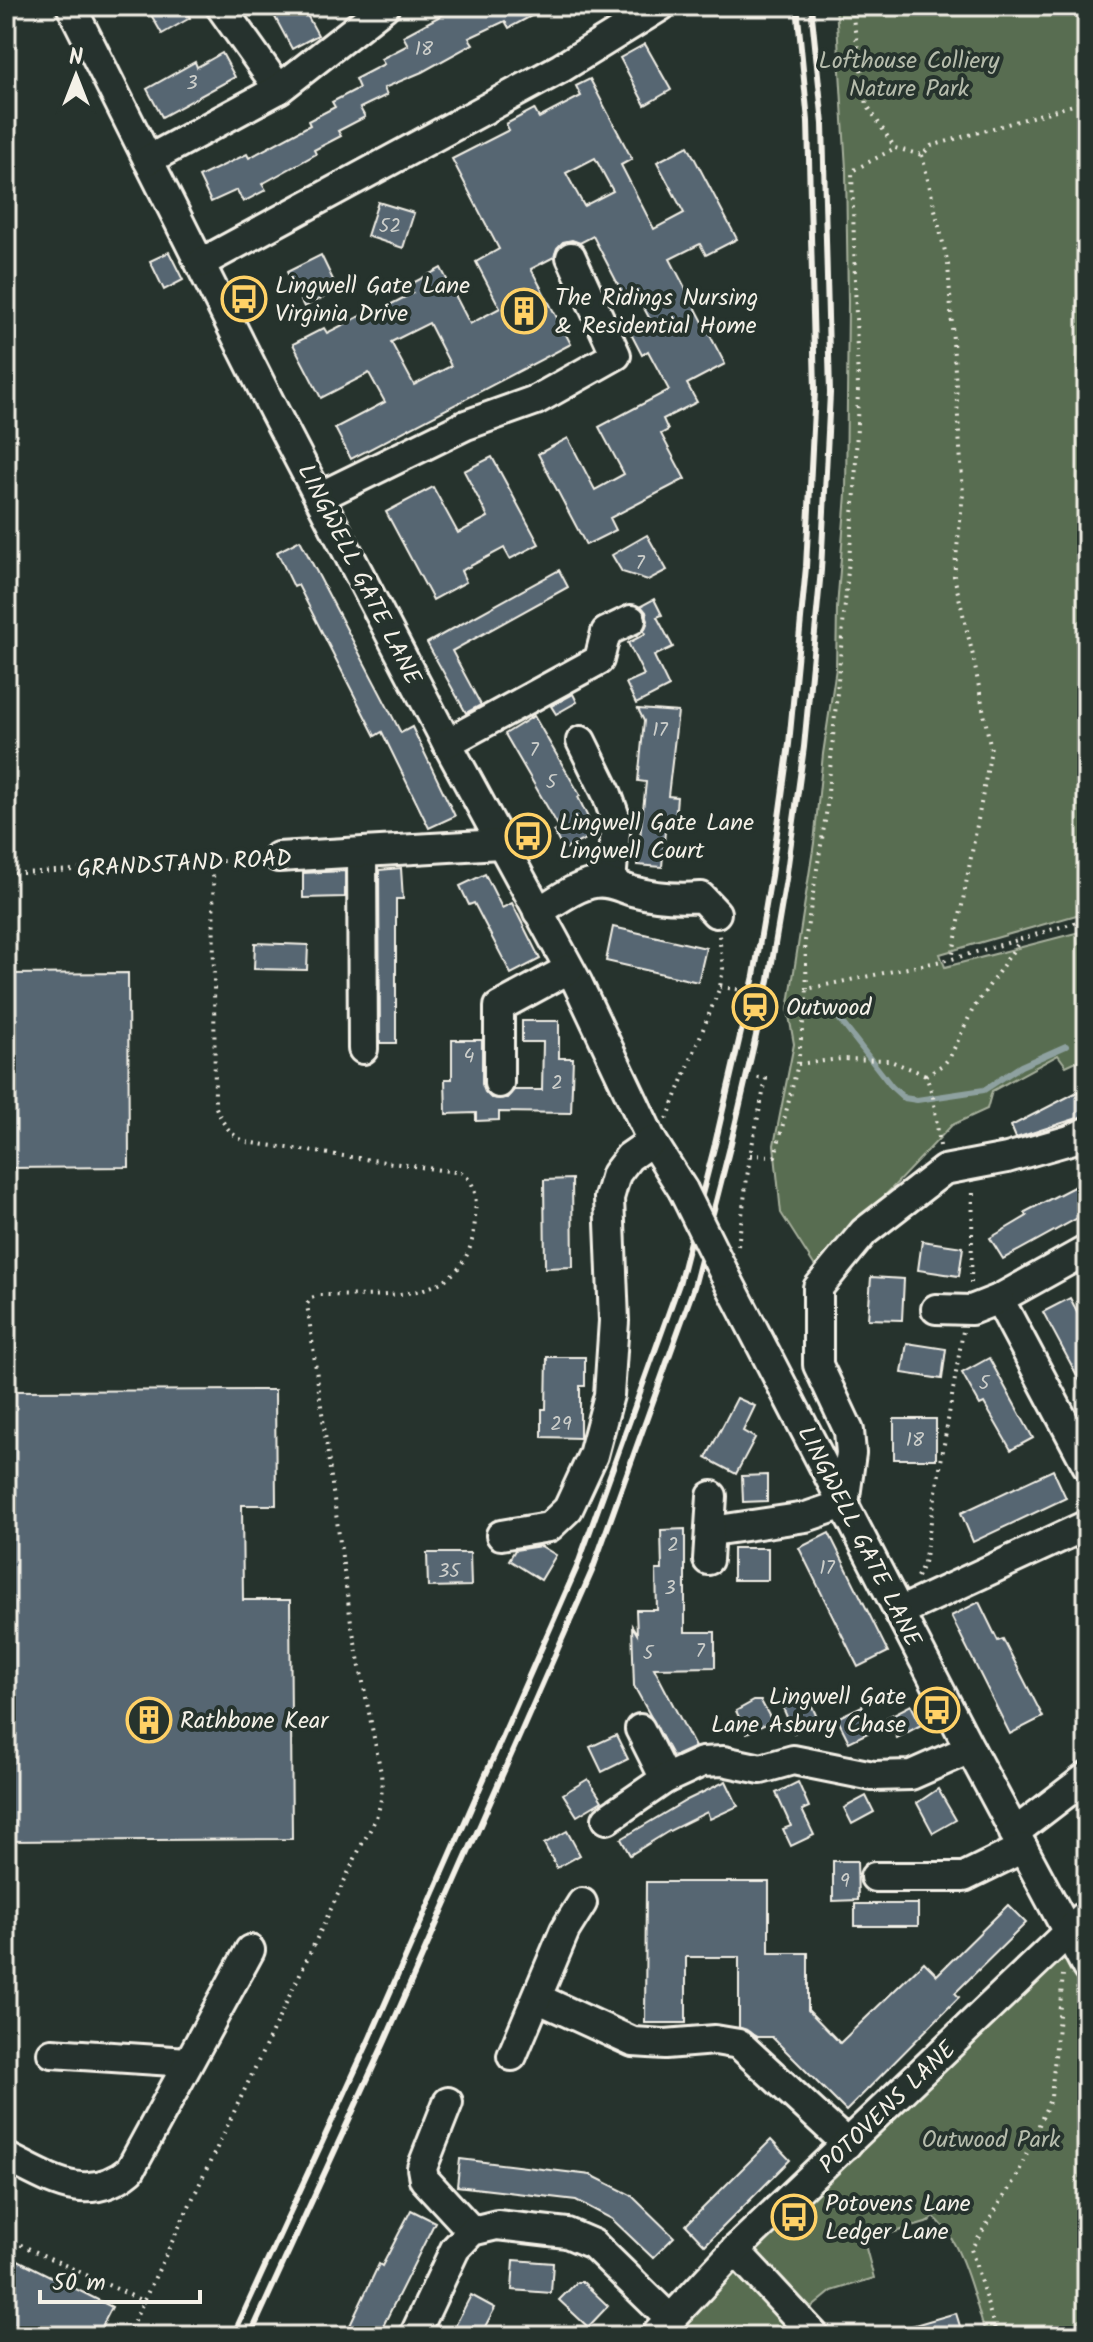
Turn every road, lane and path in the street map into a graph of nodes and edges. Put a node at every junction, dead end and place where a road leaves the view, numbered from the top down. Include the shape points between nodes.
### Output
1 (71, 6) edge
2 (220, 6) edge
3 (385, 6) edge
4 (661, 6) edge
5 (851, 6) edge
6 (279, 89) junction
7 (1087, 101) edge
8 (895, 148) junction
9 (922, 155) junction
10 (148, 160) junction
11 (571, 257) dead end
12 (201, 263) junction
13 (321, 496) junction
14 (611, 623) dead end
15 (581, 741) dead end
16 (447, 743) junction
17 (500, 844) junction
18 (362, 853) junction
19 (278, 857) joint
20 (213, 861) junction
21 (6, 874) edge
22 (611, 883) junction
23 (538, 912) junction
24 (716, 913) joint
25 (1087, 919) edge
26 (1021, 939) junction
27 (952, 959) junction
28 (569, 969) junction
29 (720, 987) junction
30 (807, 989) junction
31 (744, 990) dead end
32 (363, 1049) dead end
33 (798, 1064) junction
34 (926, 1075) junction
35 (753, 1077) dead end
36 (499, 1083) dead end
37 (1087, 1132) edge
38 (652, 1141) junction
39 (750, 1155) junction
40 (944, 1170) junction
41 (742, 1214) dead end
42 (1087, 1250) edge
43 (999, 1299) junction
44 (936, 1309) dead end
45 (966, 1310) junction
46 (1087, 1465) edge
47 (712, 1496) dead end
48 (844, 1504) junction
49 (1087, 1525) edge
50 (712, 1531) junction
51 (501, 1535) dead end
52 (708, 1560) dead end
53 (899, 1612) junction
54 (640, 1729) dead end
55 (970, 1749) junction
56 (1087, 1777) edge
57 (665, 1779) junction
58 (607, 1819) dead end
59 (1019, 1840) junction
60 (875, 1877) dead end
61 (582, 1903) dead end
62 (1078, 1923) edge
63 (250, 1950) dead end
64 (1087, 1968) edge
65 (537, 1998) junction
66 (52, 2053) dead end
67 (512, 2056) dead end
68 (188, 2062) junction
69 (448, 2102) dead end
70 (847, 2144) junction
71 (6, 2157) edge
72 (472, 2231) junction
73 (6, 2238) edge
74 (735, 2250) junction
75 (145, 2302) junction
76 (663, 2328) edge
77 (127, 2336) edge
78 (414, 2336) edge
79 (815, 2336) edge
80 (997, 2336) edge

1 - 10 street, LINGWELL GATE LANE
2 - 6 street
3 - 6 street
4 - 12 street via 561,68
5 - 8 path via 867,105
6 - 10 street
7 - 9 path via 931,146
8 - 9 path
8 - 30 path via 852,171 855,492 826,815 805,941
9 - 27 path via 948,264 963,494 954,576 991,750
10 - 12 street, LINGWELL GATE LANE
11 - 13 street via 616,355 536,400 466,425
12 - 13 street, LINGWELL GATE LANE
13 - 16 street, LINGWELL GATE LANE
14 - 16 street via 599,660
15 - 22 street via 616,820
16 - 17 street, LINGWELL GATE LANE
17 - 18 street, GRANDSTAND ROAD
17 - 23 street, LINGWELL GATE LANE
18 - 19 street, GRANDSTAND ROAD
18 - 32 street
19 - 20 path, GRANDSTAND ROAD
20 - 21 path, GRANDSTAND ROAD
20 - 75 path via 215,1105 222,1122 246,1142 462,1173 475,1188 475,1230 468,1256 457,1269 421,1292 319,1295 307,1304 351,1622 381,1773 380,1814
22 - 23 street via 578,888
22 - 24 street via 681,899 701,897
23 - 28 street, LINGWELL GATE LANE
24 - 29 path via 723,952
25 - 26 path
26 - 27 path
26 - 34 path via 973,1009 950,1057
27 - 30 path
28 - 36 street via 499,1007
28 - 38 street, LINGWELL GATE LANE
29 - 31 path
29 - 38 path via 665,1123
30 - 33 path
33 - 34 path via 888,1060
33 - 39 path via 775,1156
34 - 40 path
35 - 39 path via 766,1079
37 - 40 street via 1007,1158
38 - 48 street, LINGWELL GATE LANE, bridge via 683,1190
38 - 51 street via 616,1174 609,1198 614,1321 609,1395 593,1455 568,1509 549,1527
39 - 41 path
40 - 45 path via 973,1178
40 - 48 street via 864,1232 818,1288 818,1365 849,1431
42 - 43 street
43 - 45 street
43 - 46 street
44 - 45 street
45 - 53 path via 924,1563
47 - 50 street
48 - 50 street via 806,1517
48 - 53 street, LINGWELL GATE LANE
49 - 53 street
50 - 52 street
53 - 55 street, LINGWELL GATE LANE
54 - 57 street
55 - 57 street via 911,1775 873,1776 793,1760 761,1769 723,1761 702,1762
55 - 59 street, LINGWELL GATE LANE
56 - 59 street
57 - 58 street
59 - 60 street via 964,1877
59 - 62 street, LINGWELL GATE LANE
61 - 65 street
62 - 64 street, LINGWELL GATE LANE
62 - 70 street, POTOVENS LANE
62 - 80 path via 1051,2097 1017,2176 971,2249
63 - 68 street
65 - 67 street
65 - 70 street via 633,2042 739,2044
66 - 68 street
68 - 71 street via 130,2170 116,2182 75,2187
69 - 72 street via 422,2168 424,2179
70 - 74 street, POTOVENS LANE
72 - 76 street via 497,2225 567,2233 593,2244
72 - 78 street via 455,2249
73 - 75 path
74 - 76 street, POTOVENS LANE
74 - 79 street
75 - 77 path

